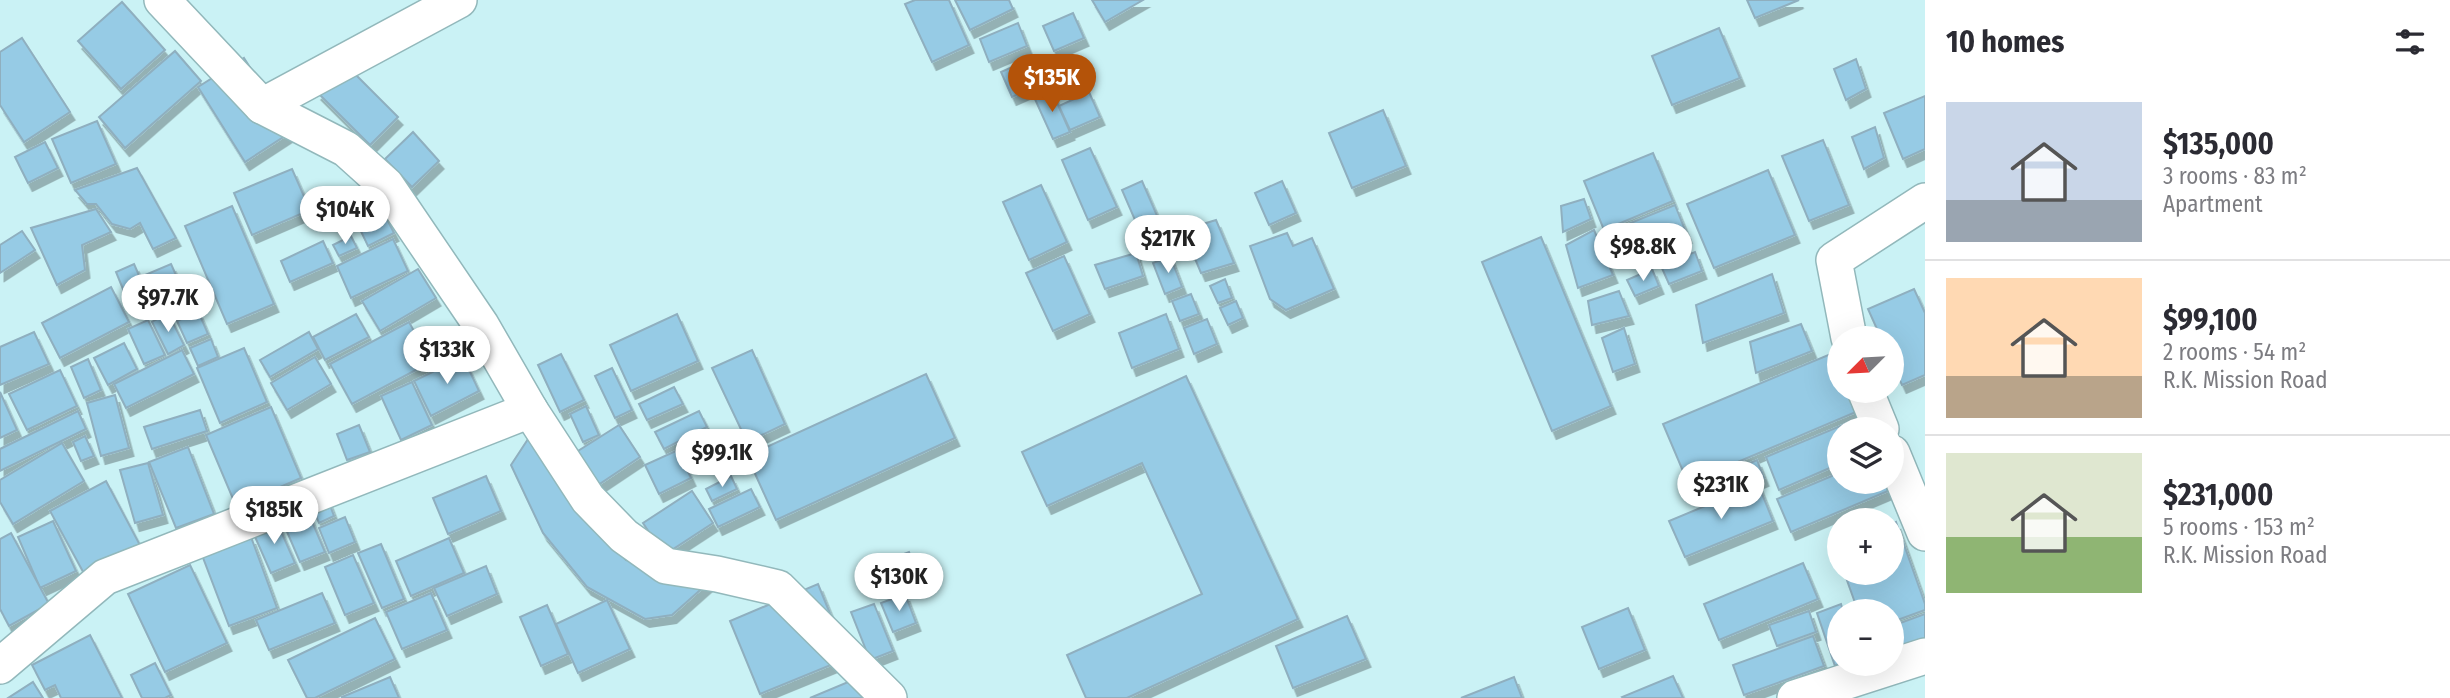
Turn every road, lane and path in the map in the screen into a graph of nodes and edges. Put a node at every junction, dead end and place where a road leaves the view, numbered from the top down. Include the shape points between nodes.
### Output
1 (162, 0) edge
2 (459, 0) edge
3 (262, 106) junction
4 (1925, 201) edge
5 (1847, 326) edge
6 (530, 410) junction
7 (1904, 482) edge
8 (1925, 533) edge
9 (1925, 656) edge
10 (0, 666) edge
11 (889, 698) edge
12 (1795, 698) edge

1 - 3 street
2 - 3 street
3 - 6 street via 346,149 386,185 481,325
4 - 5 street via 1834,260
6 - 10 street via 105,577
6 - 11 street via 588,499 624,536 666,566 778,589
7 - 8 street
9 - 12 street

